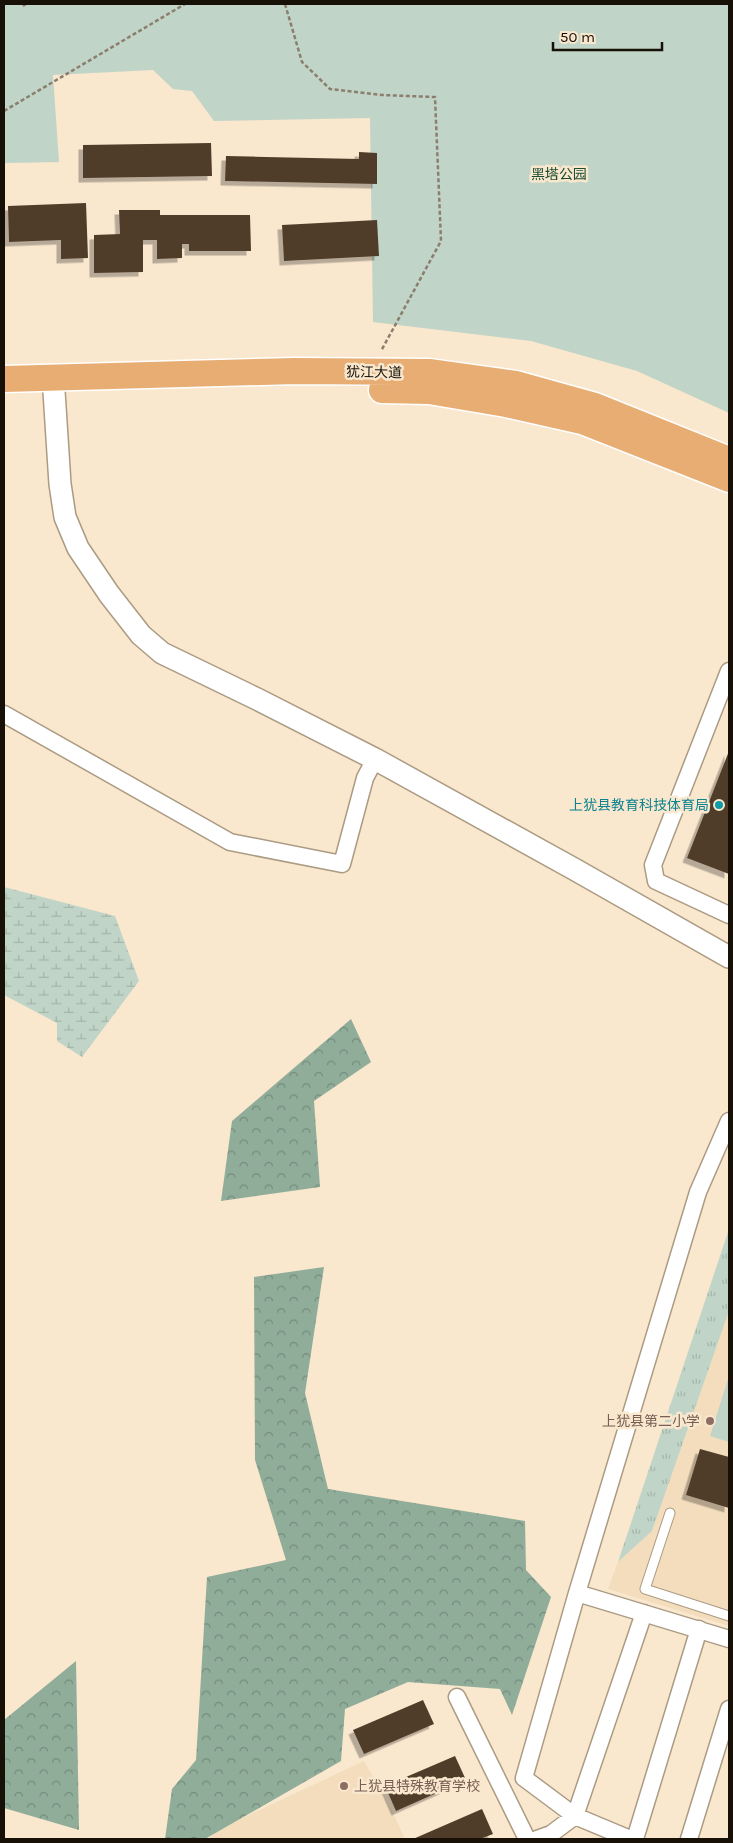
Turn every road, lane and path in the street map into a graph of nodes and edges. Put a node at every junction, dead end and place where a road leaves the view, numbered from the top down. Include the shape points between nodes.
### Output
1 (185, 4) edge
2 (285, 4) edge
3 (4, 111) edge
4 (381, 352) dead end
5 (4, 379) edge
6 (54, 383) junction
7 (4, 392) edge
8 (729, 460) edge
9 (729, 479) edge
10 (729, 671) edge
11 (4, 714) edge
12 (375, 759) junction
13 (729, 916) edge
14 (729, 957) edge
15 (729, 1121) edge
16 (670, 1513) dead end
17 (577, 1593) junction
18 (644, 1613) junction
19 (729, 1616) edge
20 (699, 1630) junction
21 (729, 1639) edge
22 (458, 1697) dead end
23 (729, 1709) edge
24 (575, 1816) junction
25 (542, 1838) edge
26 (626, 1838) edge
27 (526, 1839) edge
28 (689, 1839) edge

1 - 3 path
2 - 4 path via 302,62 330,89 435,97 441,241
5 - 6 main road, 犹江大道
6 - 7 main road, 犹江大道
6 - 8 main road, 犹江大道 via 295,371 429,372 516,384 595,406
6 - 9 main road, 犹江大道 via 429,391 582,421
6 - 12 street via 65,517 78,548 141,635 162,653
10 - 13 street via 653,865 656,881
11 - 12 street via 230,842 342,864 365,778
12 - 14 street
15 - 17 street via 698,1192
16 - 19 lane via 645,1589
17 - 18 street
17 - 24 street via 524,1778
18 - 20 street
18 - 24 street
20 - 21 street
20 - 26 street
22 - 27 street
23 - 28 street
24 - 25 street
24 - 26 street

